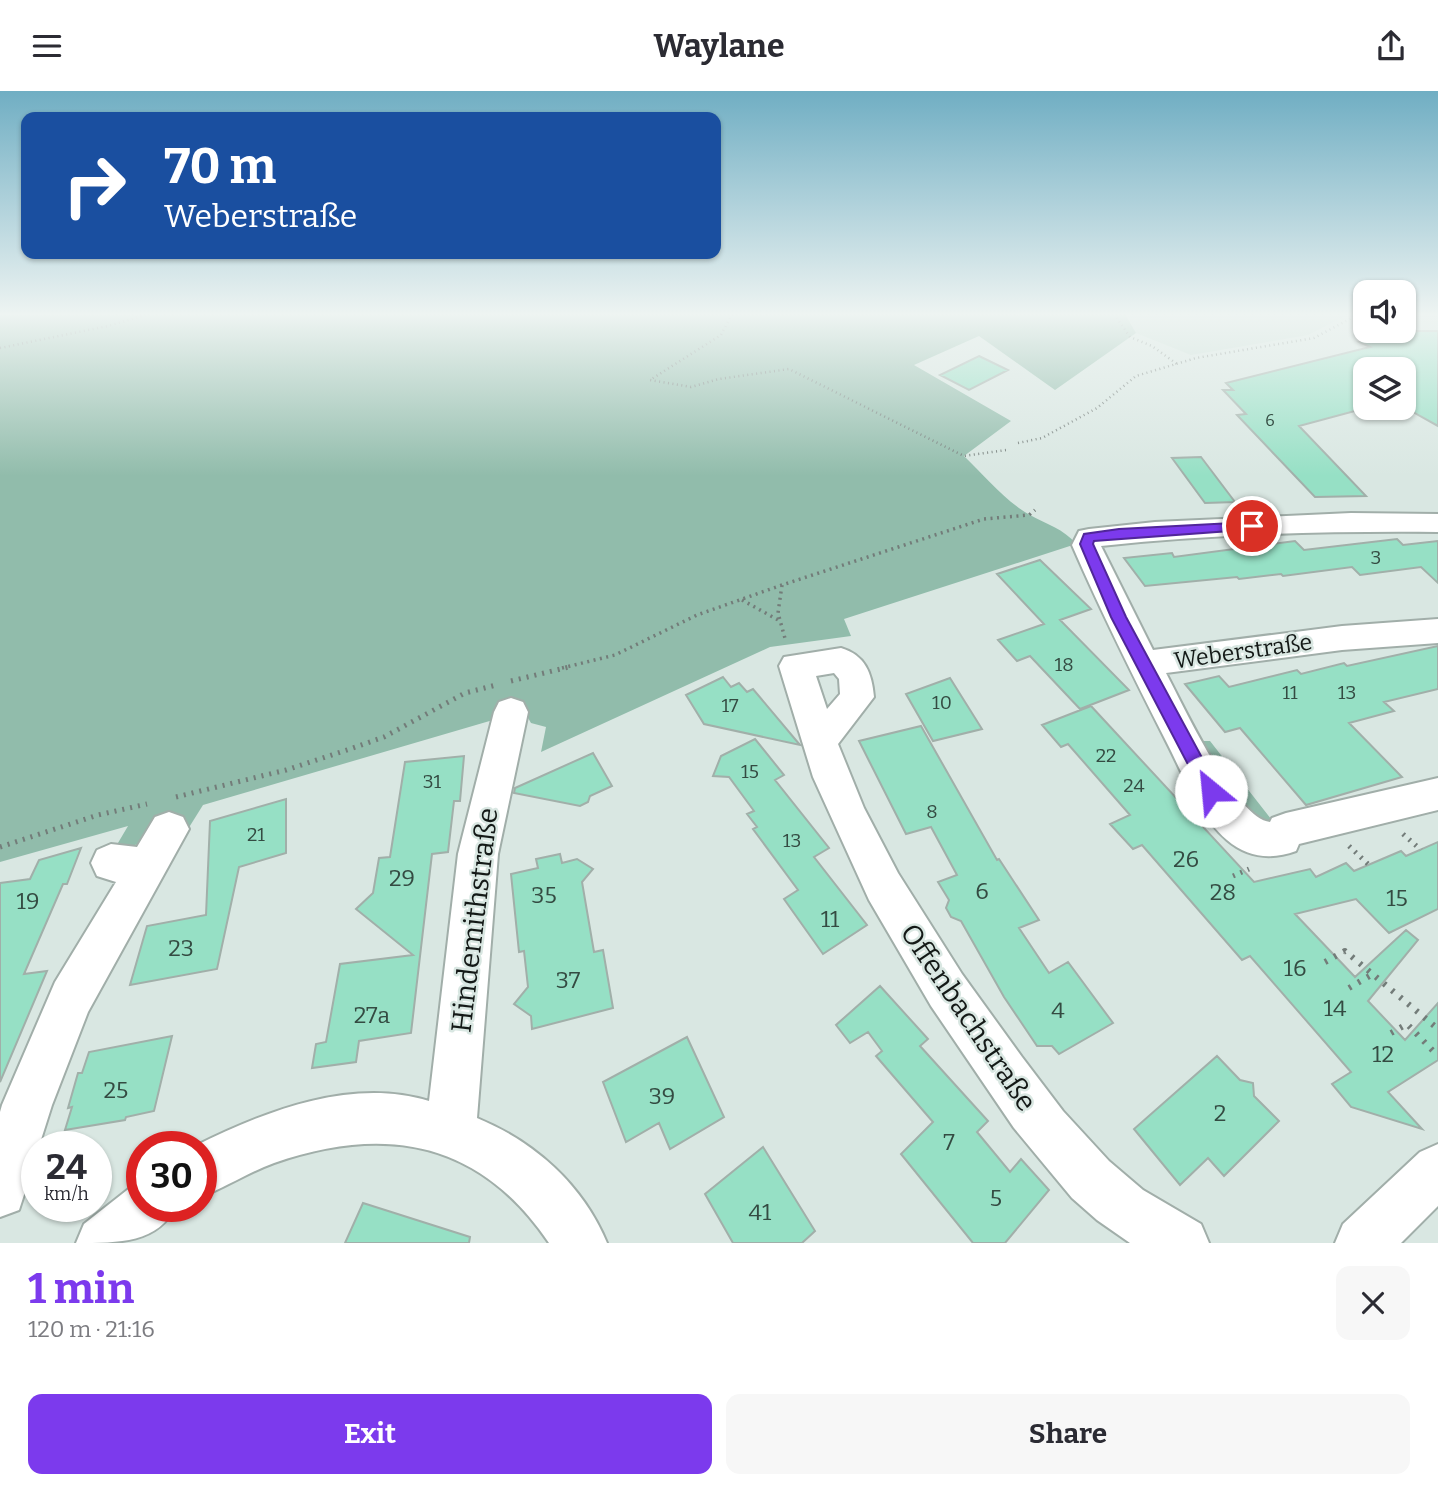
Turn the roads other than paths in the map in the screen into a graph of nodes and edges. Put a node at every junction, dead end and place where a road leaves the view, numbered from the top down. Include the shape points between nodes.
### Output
1 (1438, 523) edge
2 (1438, 631) edge
3 (1143, 664) junction
4 (511, 712) dead end
5 (820, 741) dead end
6 (1438, 793) edge
7 (150, 832) road end
8 (451, 1131) junction
9 (217, 1164) edge
10 (1438, 1170) edge
11 (0, 1191) edge
12 (130, 1222) edge
13 (103, 1243) edge
14 (580, 1243) edge
15 (1182, 1243) edge
16 (1362, 1243) edge

1 - 3 street, Weberstraße via 1289,524 1089,538 1086,544
2 - 3 street, Weberstraße via 1342,638
3 - 6 street, Weberstraße via 1213,795 1232,823 1247,833 1276,840 1286,830
4 - 8 street, Hindemithstraße via 478,854
5 - 15 street, Offenbachstraße via 854,827 893,904 942,986 1024,1100 1108,1196
7 - 11 street via 71,998 27,1105
8 - 9 street via 400,1118 316,1126 278,1135
8 - 14 street via 515,1165 549,1196
10 - 16 street
12 - 13 street

